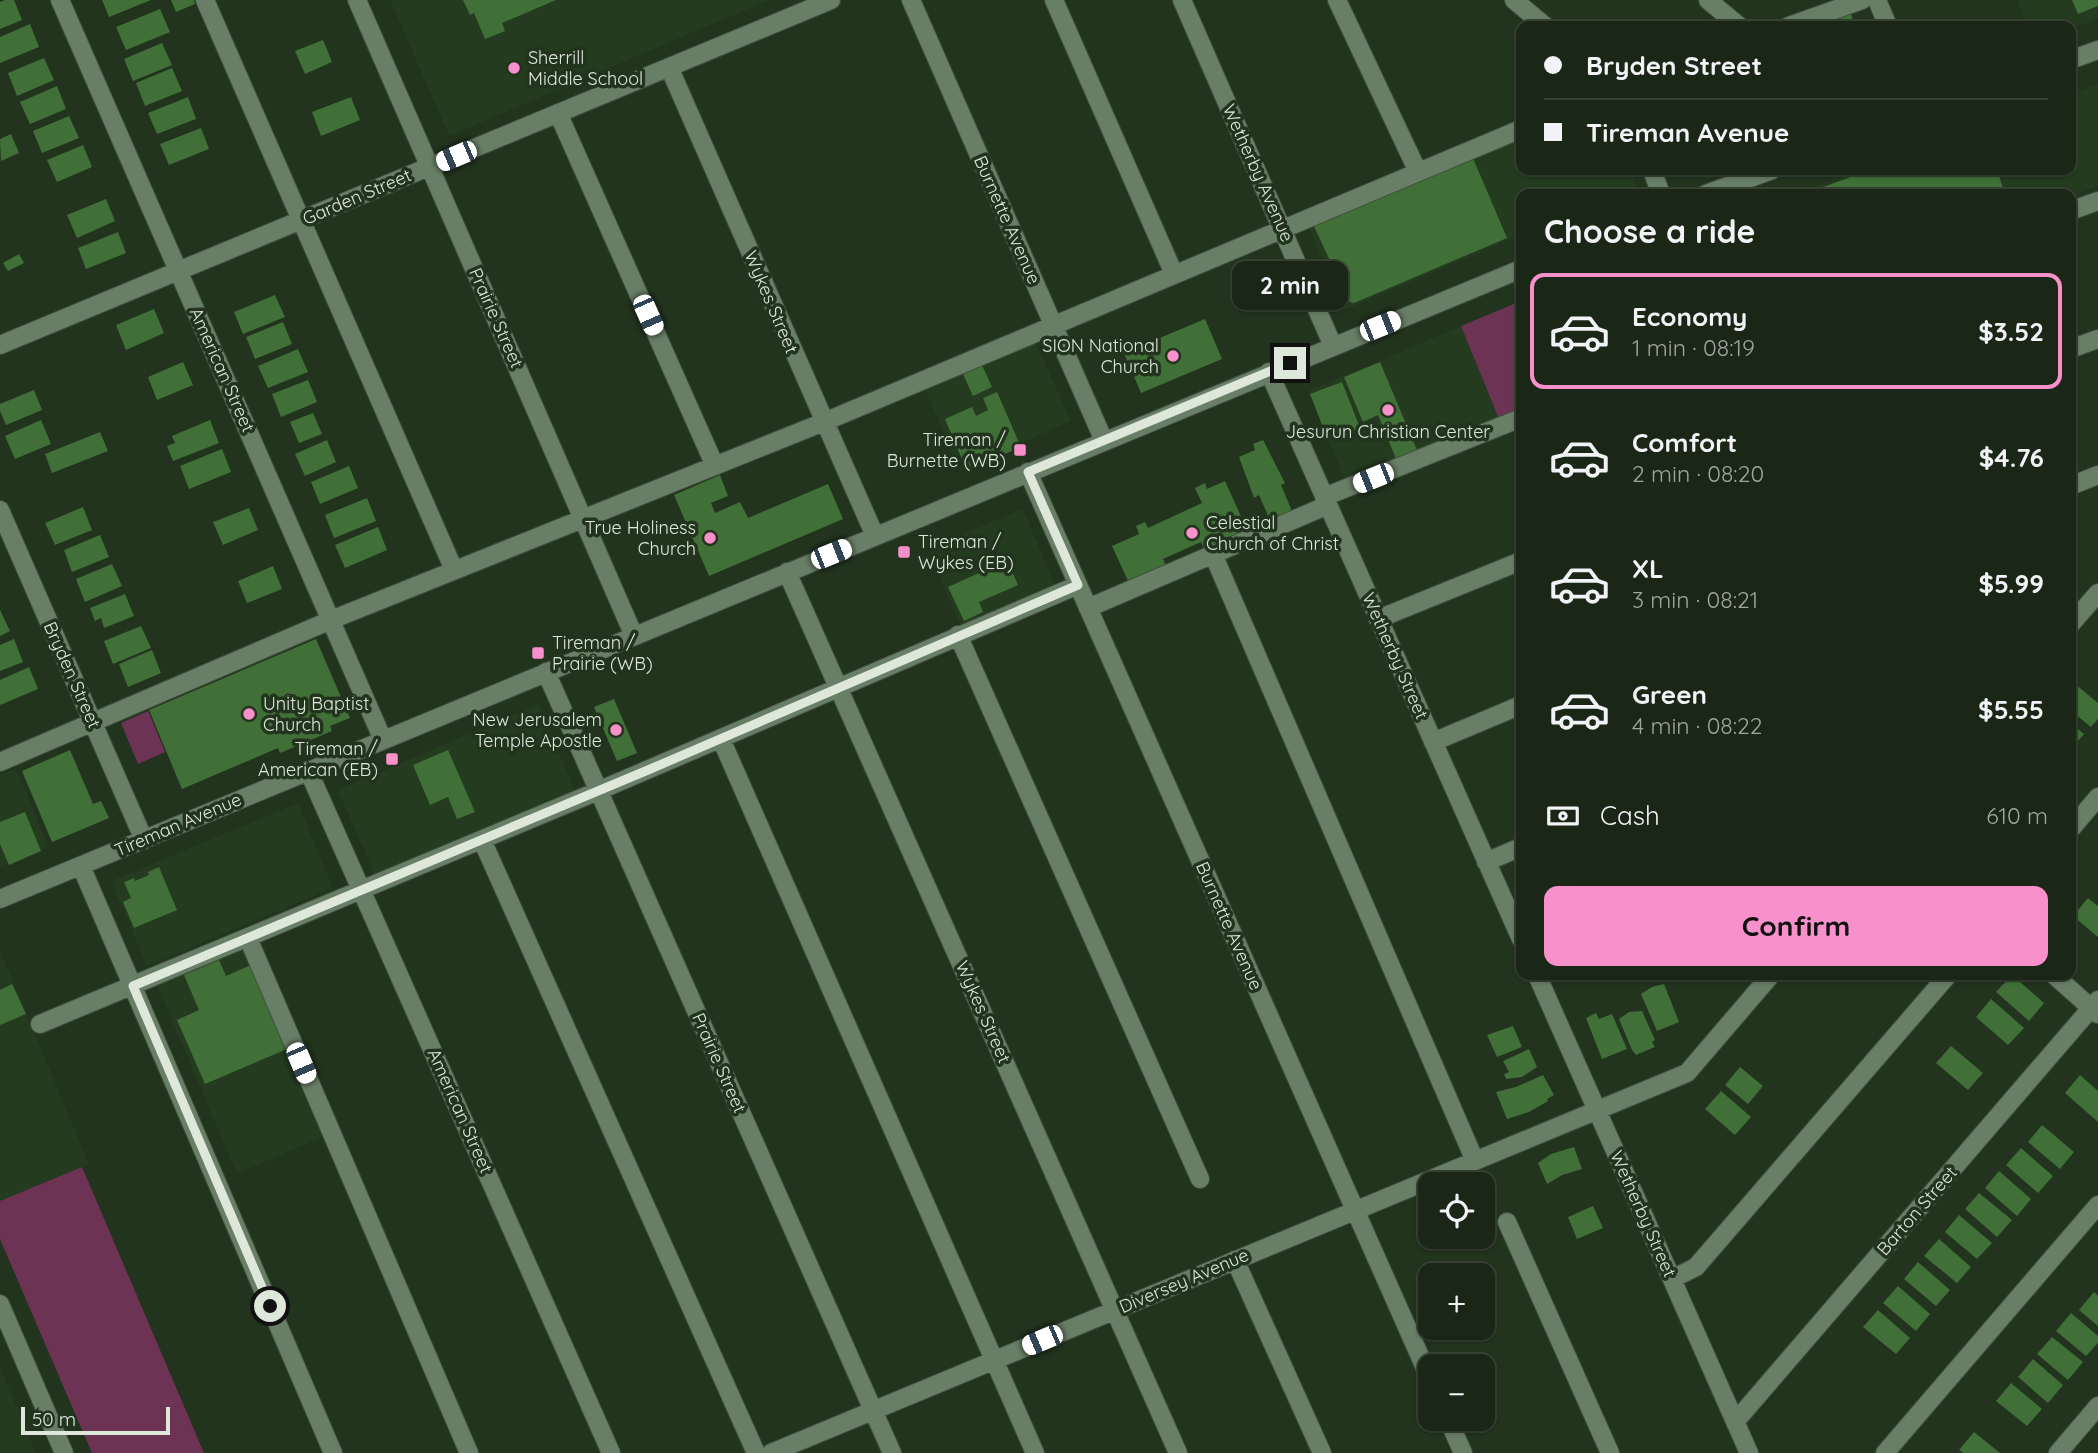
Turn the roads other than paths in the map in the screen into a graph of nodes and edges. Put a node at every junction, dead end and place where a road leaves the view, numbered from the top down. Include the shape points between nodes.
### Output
1 (60, 0) edge
2 (205, 0) edge
3 (357, 0) edge
4 (831, 0) edge
5 (911, 0) edge
6 (1054, 0) edge
7 (1182, 0) edge
8 (1337, 0) edge
9 (1514, 0) edge
10 (1708, 0) edge
11 (1862, 0) edge
12 (1877, 0) edge
13 (1539, 21) edge
14 (1733, 21) edge
15 (1803, 21) edge
16 (1886, 21) edge
17 (2098, 50) edge
18 (2076, 58) edge
19 (669, 67) junction
20 (558, 113) junction
21 (1516, 131) edge
22 (430, 167) junction
23 (1418, 172) junction
24 (1758, 175) edge
25 (1720, 189) edge
26 (2098, 201) edge
27 (2076, 209) edge
28 (303, 220) junction
29 (1282, 229) junction
30 (179, 271) junction
31 (1516, 271) edge
32 (1174, 274) junction
33 (1053, 325) junction
34 (2098, 339) edge
35 (0, 345) edge
36 (1333, 346) junction
37 (2076, 347) edge
38 (1269, 372) junction
39 (1516, 420) edge
40 (824, 422) junction
41 (1104, 441) junction
42 (715, 466) junction
43 (1028, 472) junction
44 (2098, 475) edge
45 (2076, 484) edge
46 (1326, 501) junction
47 (0, 510) edge
48 (583, 519) junction
49 (875, 536) junction
50 (1213, 554) junction
51 (1516, 563) edge
52 (454, 570) junction
53 (787, 572) junction
54 (1078, 585) junction
55 (2098, 593) edge
56 (1088, 608) junction
57 (2076, 618) edge
58 (331, 620) junction
59 (1378, 620) junction
60 (958, 635) junction
61 (634, 636) junction
62 (546, 673) junction
63 (839, 688) junction
64 (1516, 707) edge
65 (93, 723) junction
66 (721, 739) junction
67 (383, 740) junction
68 (1433, 742) junction
69 (0, 762) edge
70 (309, 770) junction
71 (598, 790) junction
72 (2098, 797) edge
73 (2076, 823) edge
74 (482, 839) junction
75 (144, 840) junction
76 (1516, 849) edge
77 (1486, 862) junction
78 (81, 866) junction
79 (361, 888) junction
80 (0, 899) edge
81 (1516, 928) edge
82 (248, 937) junction
83 (1539, 980) edge
84 (1767, 980) edge
85 (1944, 980) edge
86 (2061, 980) edge
87 (133, 986) junction
88 (2096, 1007) edge
89 (40, 1024) dead end
90 (1597, 1111) junction
91 (1475, 1161) junction
92 (1200, 1179) dead end
93 (2098, 1205) edge
94 (1355, 1210) junction
95 (1507, 1222) dead end
96 (1235, 1260) junction
97 (1672, 1279) junction
98 (0, 1304) edge
99 (1115, 1310) junction
100 (1419, 1354) edge
101 (994, 1360) junction
102 (2098, 1406) edge
103 (873, 1410) junction
104 (1735, 1422) junction
105 (1453, 1431) edge
106 (64, 1453) edge
107 (333, 1453) edge
108 (469, 1453) edge
109 (611, 1453) edge
110 (756, 1453) edge
111 (771, 1453) edge
112 (892, 1453) edge
113 (1035, 1453) edge
114 (1178, 1453) edge
115 (1322, 1453) edge
116 (1463, 1453) edge
117 (1610, 1453) edge
118 (1749, 1453) edge
119 (1885, 1453) edge
120 (2058, 1453) edge

1 - 30 street, American Street
2 - 28 street
3 - 22 street, Prairie Street
4 - 19 street, Garden Street
5 - 33 street, Burnette Avenue
6 - 32 street
7 - 29 street, Wetherby Avenue
8 - 23 street
9 - 13 street
10 - 14 street
11 - 15 street
12 - 16 street
17 - 18 street
19 - 20 street, Garden Street
19 - 40 street, Wykes Street
20 - 22 street, Garden Street
20 - 42 street
21 - 23 street
22 - 28 street, Garden Street
22 - 48 street, Prairie Street
23 - 29 street
24 - 25 street
26 - 27 street
28 - 30 street, Garden Street
28 - 52 street
29 - 32 street
29 - 36 street, Wetherby Avenue
30 - 35 street, Garden Street
30 - 58 street, American Street
31 - 36 street, Tireman Avenue
32 - 33 street
33 - 40 street
33 - 41 street, Burnette Avenue
34 - 37 street
36 - 38 street, Tireman Avenue
38 - 41 street, Tireman Avenue
38 - 46 street, Wetherby Street
39 - 46 street
40 - 42 street
40 - 49 street, Wykes Street
41 - 43 street, Tireman Avenue
42 - 48 street
43 - 49 street, Tireman Avenue
43 - 54 street, Burnette Avenue
44 - 45 street
46 - 50 street
46 - 59 street, Wetherby Street
47 - 65 street, Bryden Street
48 - 52 street
48 - 61 street, Prairie Street
49 - 53 street, Tireman Avenue
50 - 56 street
50 - 91 street
51 - 59 street
52 - 58 street
53 - 61 street, Tireman Avenue
53 - 63 street, Wykes Street
54 - 56 street, Burnette Avenue
54 - 60 street
55 - 57 street
56 - 94 street, Burnette Avenue
58 - 65 street
58 - 67 street, American Street
59 - 68 street, Wetherby Street
60 - 63 street
60 - 92 street
61 - 62 street, Tireman Avenue
62 - 67 street, Tireman Avenue
62 - 71 street, Prairie Street
63 - 66 street
63 - 99 street, Wykes Street
64 - 68 street
65 - 69 street
65 - 75 street, Bryden Street
66 - 71 street
66 - 101 street
67 - 70 street, Tireman Avenue
68 - 77 street, Wetherby Street
70 - 75 street, Tireman Avenue
70 - 79 street, American Street
71 - 74 street
71 - 103 street, Prairie Street
72 - 73 street
74 - 79 street
74 - 110 street
75 - 78 street, Tireman Avenue
76 - 77 street
77 - 81 street, Wetherby Street
78 - 80 street, Tireman Avenue
78 - 87 street
79 - 82 street
79 - 109 street, American Street
82 - 87 street
82 - 108 street
83 - 90 street, Wetherby Street
84 - 90 street, Diversey Avenue via 1687,1073
85 - 97 street via 1696,1267
86 - 88 street
87 - 89 street
87 - 107 street
88 - 104 street, Barton Street
90 - 91 street, Diversey Avenue
90 - 97 street, Wetherby Street
91 - 94 street, Diversey Avenue
93 - 119 street
94 - 96 street, Diversey Avenue
94 - 100 street, Burnette Avenue
95 - 117 street
96 - 99 street, Diversey Avenue
96 - 115 street
97 - 104 street, Wetherby Street
98 - 106 street
99 - 101 street, Diversey Avenue
99 - 114 street, Wykes Street
101 - 103 street, Diversey Avenue
101 - 113 street
102 - 120 street
103 - 111 street, Diversey Avenue
103 - 112 street, Prairie Street
104 - 118 street, Wetherby Street
105 - 116 street

